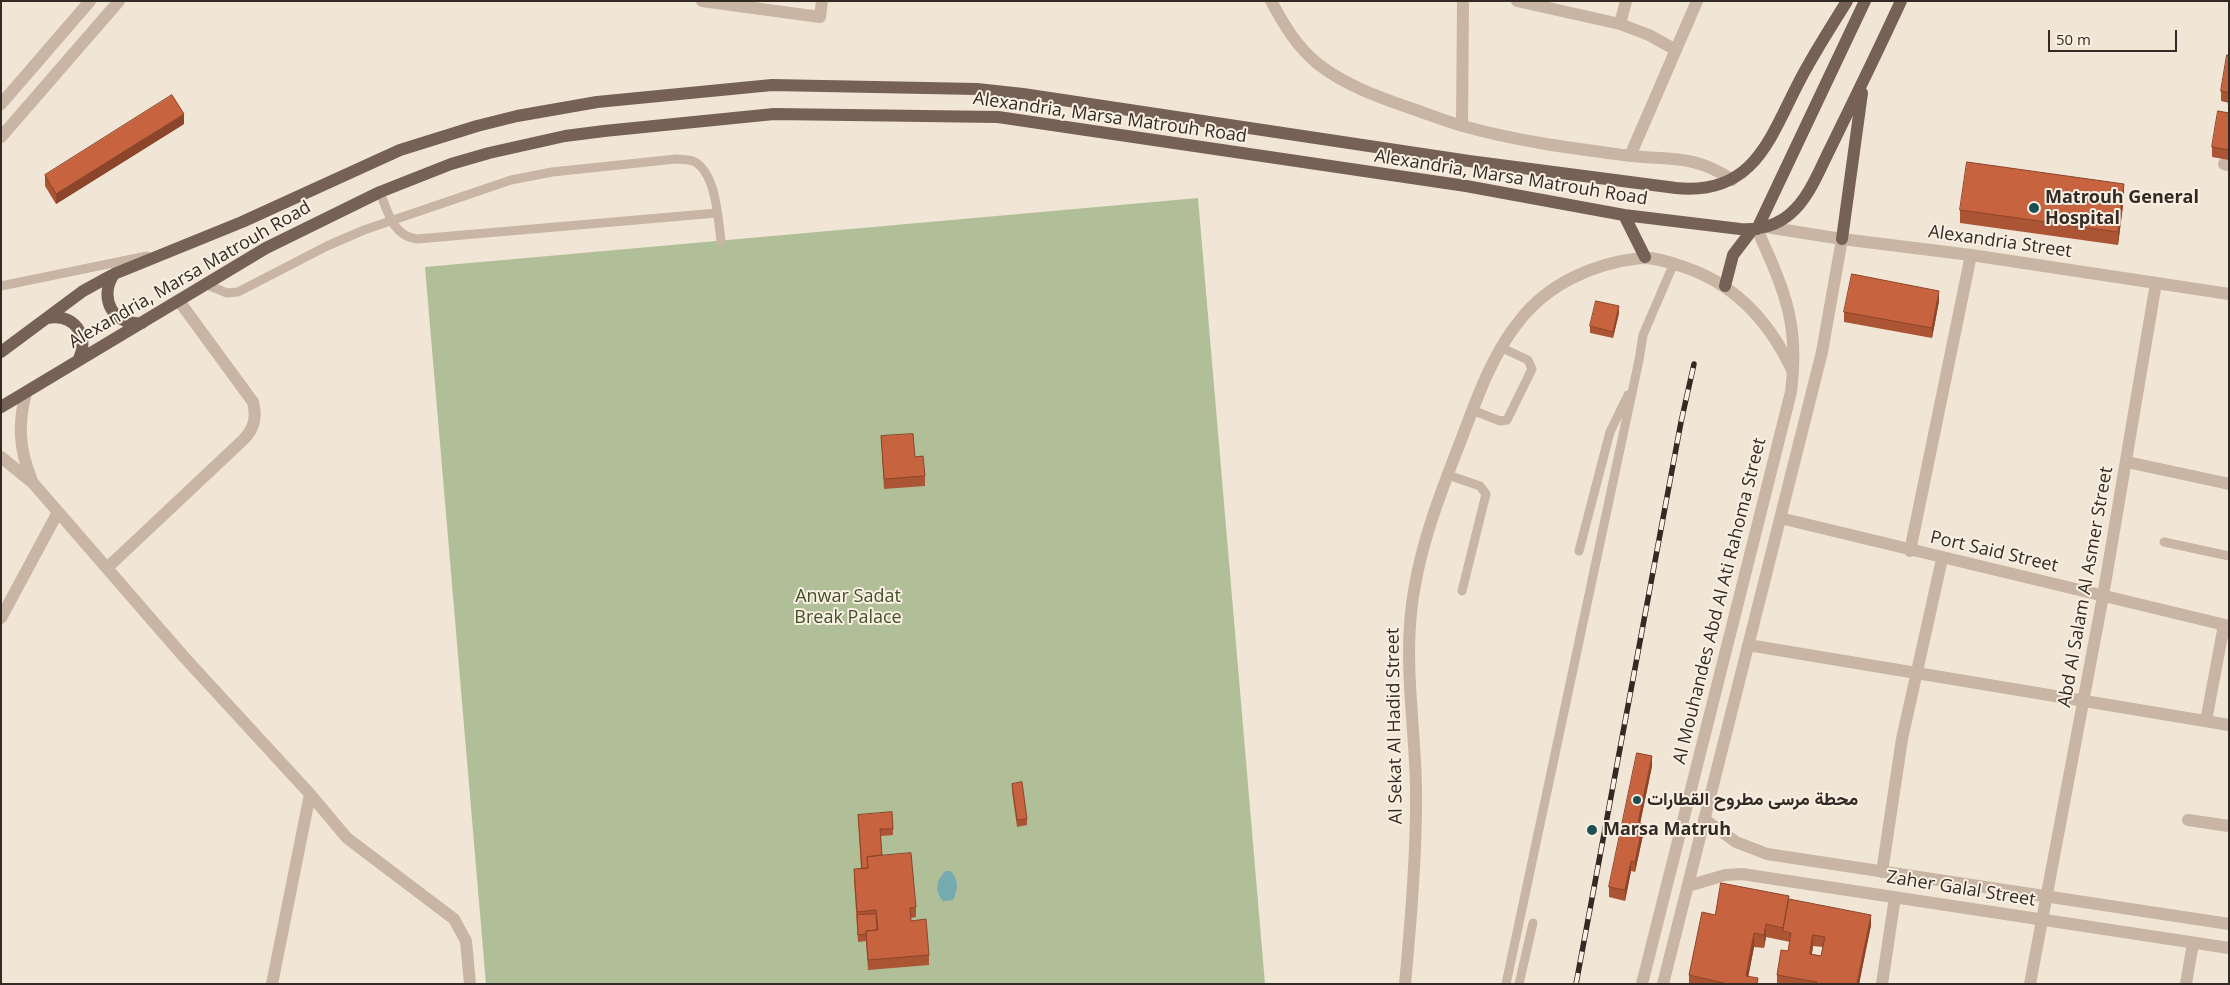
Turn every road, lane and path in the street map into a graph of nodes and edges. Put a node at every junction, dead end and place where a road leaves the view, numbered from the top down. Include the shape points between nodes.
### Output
1 (90, 1) edge
2 (119, 1) edge
3 (702, 1) edge
4 (822, 1) edge
5 (1271, 1) edge
6 (1463, 1) edge
7 (1516, 1) edge
8 (1626, 1) edge
9 (1697, 1) edge
10 (1847, 1) edge
11 (1865, 1) edge
12 (1901, 1) edge
13 (1620, 24) junction
14 (1676, 50) junction
15 (1863, 83) junction
16 (1, 104) edge
17 (1462, 126) junction
18 (1, 137) edge
19 (1630, 156) junction
20 (1732, 180) junction
21 (380, 192) junction
22 (717, 213) junction
23 (1624, 215) junction
24 (391, 220) junction
25 (1758, 229) junction
26 (1842, 240) junction
27 (721, 241) dead end
28 (162, 253) junction
29 (1971, 255) junction
30 (1644, 258) junction
31 (1674, 263) junction
32 (114, 274) junction
33 (2156, 283) junction
34 (206, 284) junction
35 (1, 286) edge
36 (1725, 286) junction
37 (2229, 294) edge
38 (179, 301) junction
39 (47, 318) junction
40 (142, 323) junction
41 (1500, 347) junction
42 (1, 352) edge
43 (79, 359) junction
44 (1793, 372) junction
45 (1634, 384) junction
46 (26, 393) junction
47 (1, 407) edge
48 (1472, 410) junction
49 (1, 457) edge
50 (2127, 462) junction
51 (1448, 475) junction
52 (33, 482) junction
53 (2229, 484) edge
54 (58, 512) junction
55 (1780, 518) junction
56 (2164, 542) dead end
57 (1579, 551) dead end
58 (1910, 551) junction
59 (2229, 556) edge
60 (1942, 558) junction
61 (107, 568) junction
62 (1462, 590) dead end
63 (2103, 596) junction
64 (1, 618) edge
65 (2226, 626) edge
66 (1748, 645) junction
67 (1915, 674) junction
68 (2083, 701) junction
69 (2206, 721) junction
70 (2229, 725) edge
71 (1703, 740) junction
72 (1723, 745) junction
73 (310, 794) junction
74 (1704, 819) junction
75 (2188, 820) dead end
76 (2229, 826) edge
77 (1882, 872) junction
78 (1688, 886) junction
79 (1896, 897) junction
80 (2048, 897) junction
81 (2043, 920) junction
82 (1533, 923) dead end
83 (2229, 924) edge
84 (2193, 943) junction
85 (2229, 948) edge
86 (272, 984) edge
87 (470, 984) edge
88 (1405, 984) edge
89 (1506, 984) edge
90 (1519, 984) edge
91 (1642, 984) edge
92 (1663, 984) edge
93 (1882, 984) edge
94 (2030, 984) edge
95 (2186, 984) edge

1 - 16 street
2 - 18 street
3 - 4 street via 820,16
5 - 17 street via 1300,47 1334,75 1387,100
6 - 17 street
7 - 13 street
8 - 13 street
9 - 14 street
10 - 20 main road, Alexandria, Marsa Matrouh Road via 1801,78 1760,157
11 - 25 main road
12 - 15 main road
13 - 14 street
14 - 19 street
15 - 25 main road via 1807,194 1790,214
15 - 26 main road
17 - 19 street via 1523,140
19 - 20 street via 1698,162
20 - 28 main road, Alexandria, Marsa Matrouh Road via 1705,188 1676,188 1468,162 1001,91 772,85 597,102 477,126 400,150 242,222
21 - 23 main road, Alexandria, Marsa Matrouh Road via 489,153 604,130 774,114 972,116 1034,122 1456,185
21 - 24 lane
21 - 34 main road, Alexandria, Marsa Matrouh Road via 284,237
22 - 24 lane via 417,239 398,232
22 - 24 lane via 710,180 703,168 693,160 676,159 531,175
22 - 27 lane
23 - 25 main road, Alexandria, Marsa Matrouh Road
23 - 30 main road
24 - 34 lane via 327,246 238,292 227,293
25 - 26 street, Alexandria Street
25 - 36 main road via 1733,255
25 - 44 street, Al Mouhandes Abd Al Ati Rahoma Street via 1788,304 1794,338
26 - 29 street, Alexandria Street
26 - 55 street via 1822,352
28 - 32 main road, Alexandria, Marsa Matrouh Road
28 - 35 lane
29 - 33 street, Alexandria Street
29 - 58 street
30 - 31 street, Al Sekat Al Hadid Street
30 - 41 street, Al Sekat Al Hadid Street via 1610,263 1577,275 1546,294 1521,318
31 - 36 street, Al Sekat Al Hadid Street
31 - 45 lane via 1643,335
32 - 39 main road, Alexandria, Marsa Matrouh Road via 83,290
32 - 40 main road via 106,291 110,309 124,321
33 - 37 street, Alexandria Street
33 - 50 street, Abd Al Salam Al Asmer Street
34 - 38 main road, Alexandria, Marsa Matrouh Road
36 - 44 street, Al Sekat Al Hadid Street via 1767,327
38 - 40 main road, Alexandria, Marsa Matrouh Road
38 - 61 street via 252,402 254,423 243,440
39 - 42 main road, Alexandria, Marsa Matrouh Road
39 - 43 main road via 64,317 78,327 84,343
40 - 43 main road, Alexandria, Marsa Matrouh Road
41 - 48 street, Al Sekat Al Hadid Street
41 - 48 lane via 1531,362 1532,369 1507,420 1500,422
43 - 46 main road, Alexandria, Marsa Matrouh Road
44 - 71 street, Al Mouhandes Abd Al Ati Rahoma Street via 1791,392
45 - 57 lane via 1610,432
45 - 89 lane
46 - 47 main road, Alexandria, Marsa Matrouh Road
46 - 52 street via 20,429 26,465
48 - 51 street, Al Sekat Al Hadid Street
49 - 52 street
50 - 53 street
50 - 63 street, Abd Al Salam Al Asmer Street
51 - 62 lane via 1480,486 1486,494
51 - 88 street, Al Sekat Al Hadid Street via 1421,557 1411,611 1409,666 1416,802
52 - 54 street
54 - 61 street
54 - 64 street
55 - 58 street, Port Said Street
55 - 66 street
56 - 59 lane
58 - 60 street, Port Said Street
60 - 63 street, Port Said Street
60 - 67 street
61 - 73 street
63 - 65 street, Port Said Street
63 - 68 street, Abd Al Salam Al Asmer Street
65 - 69 street
66 - 67 street
66 - 72 street
67 - 68 street
67 - 77 street
68 - 69 street
68 - 80 street, Abd Al Salam Al Asmer Street
69 - 70 street
71 - 72 street
71 - 91 street, Al Mouhandes Abd Al Ati Rahoma Street
72 - 74 street
73 - 86 street
73 - 87 street via 347,838 454,919 466,942
74 - 77 street, Zaher Galal Street via 1736,842 1766,854
74 - 78 street
75 - 76 street
77 - 80 street, Zaher Galal Street
78 - 79 street, Zaher Galal Street via 1725,875 1742,874
78 - 92 street
79 - 81 street, Zaher Galal Street
79 - 93 street
80 - 81 street, Abd Al Salam Al Asmer Street
80 - 83 street, Zaher Galal Street
81 - 84 street, Zaher Galal Street
81 - 94 street, Abd Al Salam Al Asmer Street
82 - 90 lane
84 - 85 street, Zaher Galal Street
84 - 95 street

